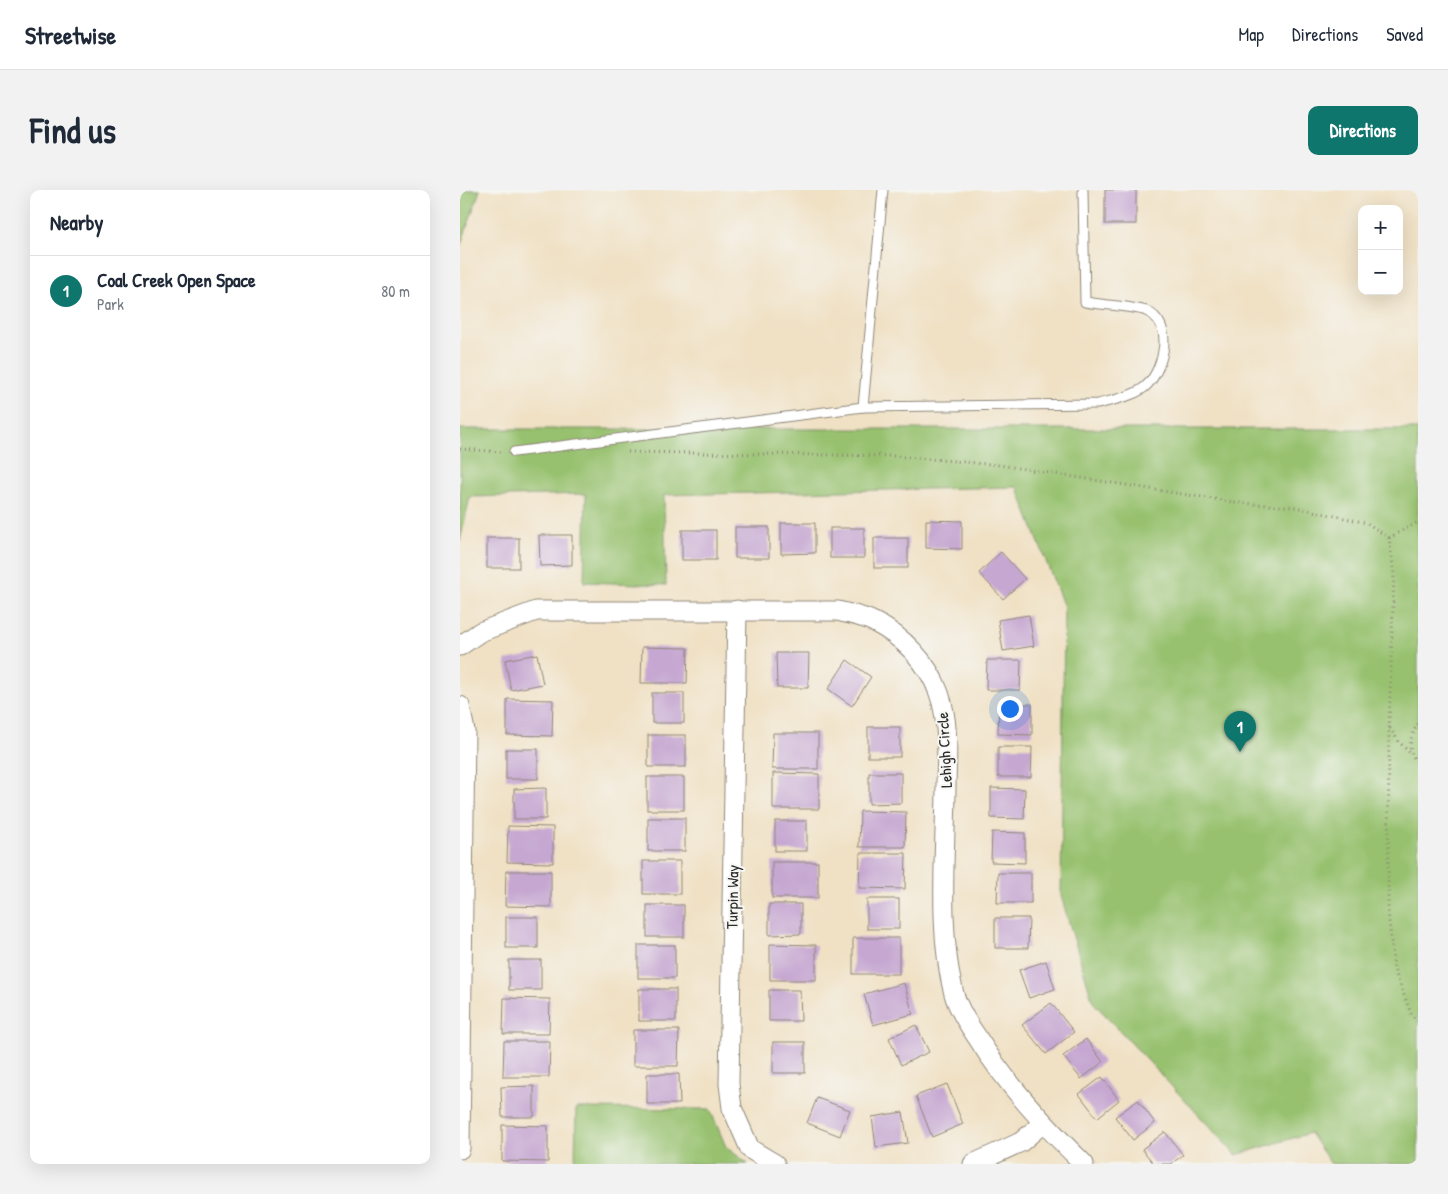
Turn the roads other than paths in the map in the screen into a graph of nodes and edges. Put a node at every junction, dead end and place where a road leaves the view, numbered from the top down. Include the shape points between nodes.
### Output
1 (883, 190) edge
2 (1083, 190) edge
3 (863, 407) junction
4 (514, 452) dead end
5 (737, 610) junction
6 (460, 646) edge
7 (460, 706) edge
8 (461, 1072) edge
9 (1043, 1123) junction
10 (460, 1149) edge
11 (776, 1164) edge
12 (973, 1164) edge
13 (1084, 1164) edge

1 - 3 lane
2 - 3 lane via 1085,302 1146,311 1160,322 1164,346 1160,368 1146,386 1098,404
3 - 4 lane
5 - 6 street, Lehigh Circle via 536,611 480,632
5 - 9 street, Lehigh Circle via 838,611 873,621 902,640 923,662 939,692 945,716 945,924 948,964 955,996 991,1061
5 - 11 street, Turpin Way via 729,1084 732,1108 750,1149
7 - 8 street via 465,731
8 - 10 street
9 - 12 street via 1022,1142
9 - 13 street, Lehigh Circle

